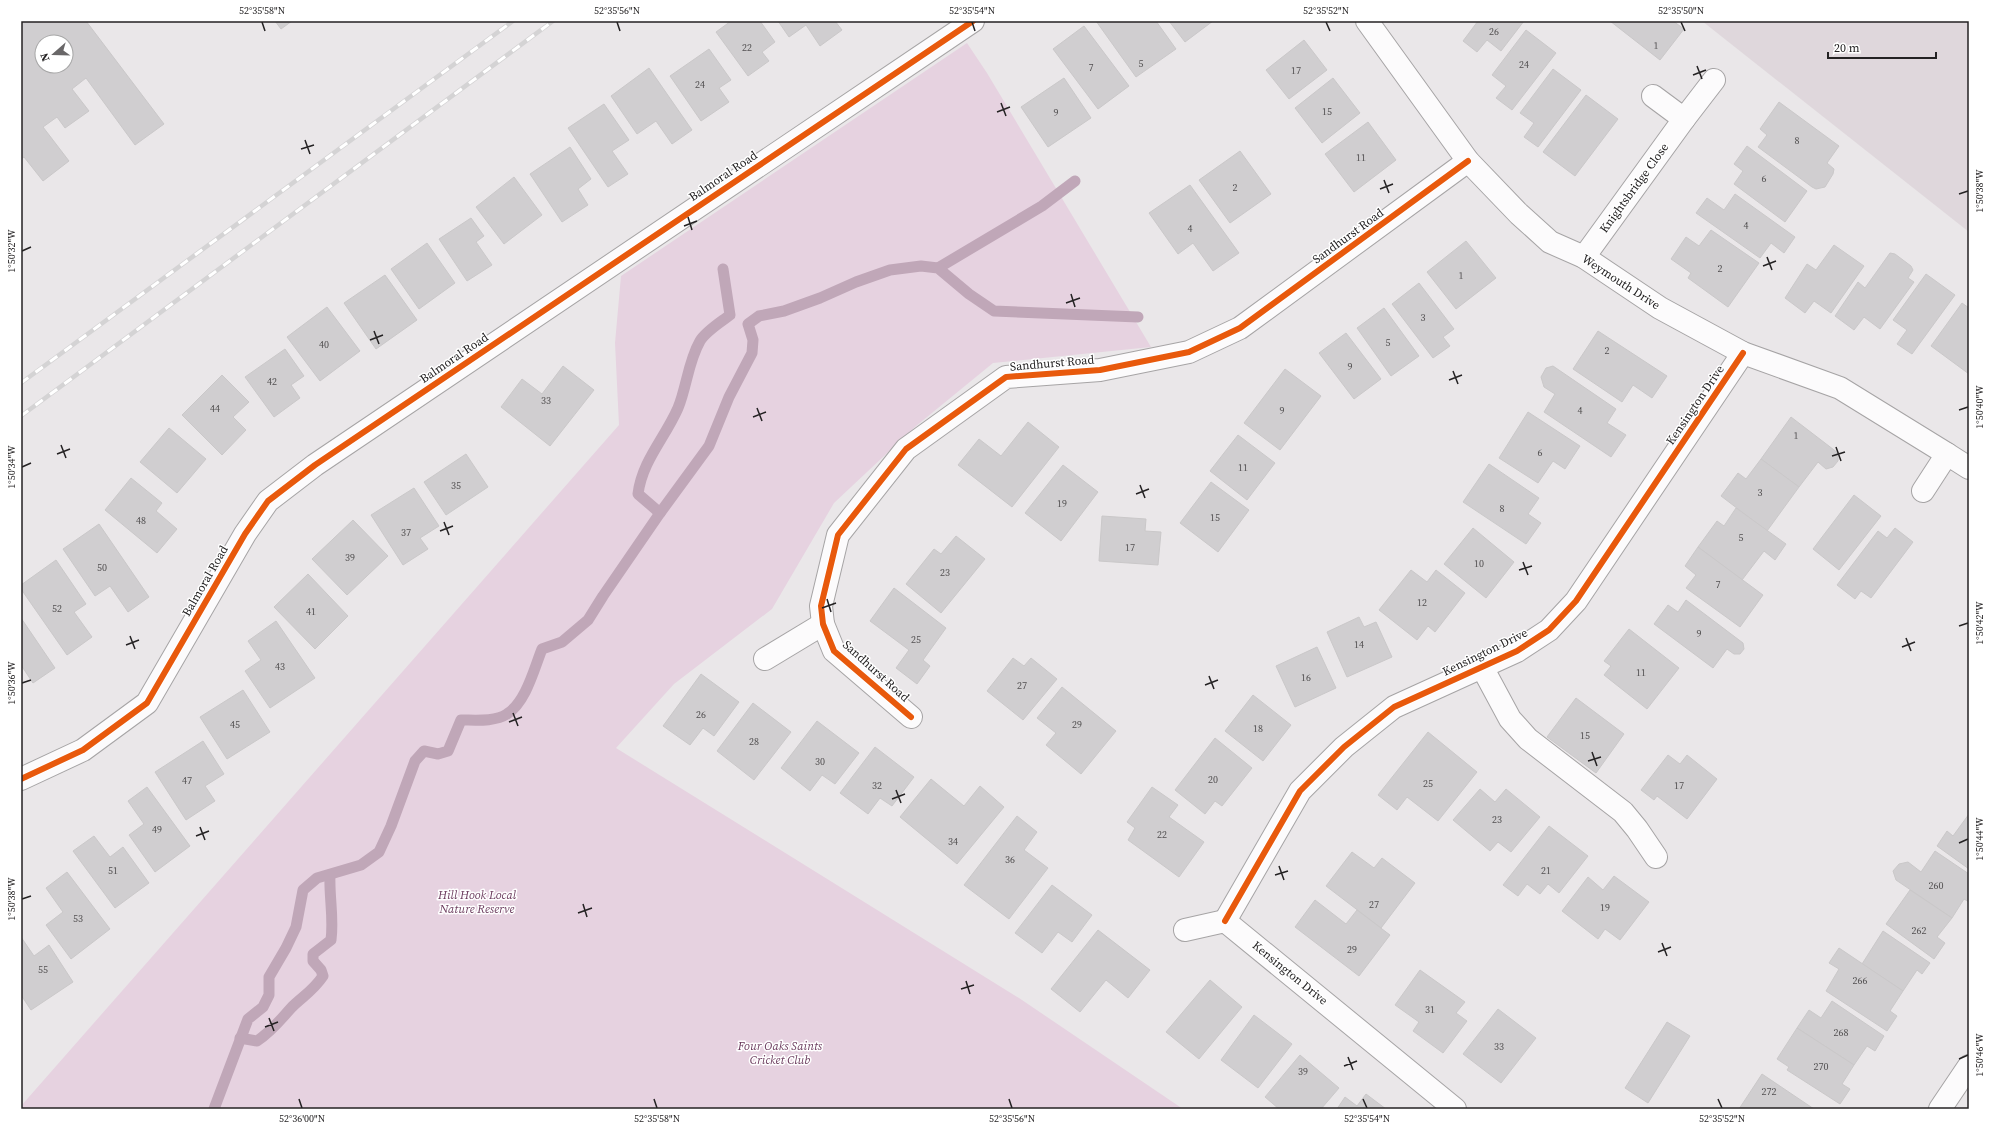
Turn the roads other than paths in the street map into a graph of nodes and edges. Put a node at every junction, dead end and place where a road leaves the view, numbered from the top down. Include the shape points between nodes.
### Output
1 (972, 21) edge
2 (1367, 21) edge
3 (1714, 80) dead end
4 (1653, 96) dead end
5 (1684, 119) junction
6 (1468, 162) junction
7 (1584, 257) junction
8 (1743, 353) junction
9 (1947, 454) junction
10 (1969, 468) edge
11 (1923, 491) dead end
12 (823, 624) junction
13 (766, 659) dead end
14 (1482, 667) junction
15 (911, 717) dead end
16 (21, 779) edge
17 (1656, 857) dead end
18 (1225, 921) junction
19 (1185, 930) dead end
20 (1969, 1066) edge
21 (1455, 1109) edge
22 (1940, 1109) edge

1 - 16 street, Balmoral Road via 315,465 268,501 245,534 147,703 83,750
2 - 6 street, Weymouth Drive
3 - 5 street, Knightsbridge Close
4 - 5 street
5 - 7 street, Knightsbridge Close
6 - 7 street, Weymouth Drive via 1550,242
6 - 12 street, Sandhurst Road via 1240,328 1188,352 1100,370 1006,377 906,449 838,535 821,606
7 - 8 street, Weymouth Drive via 1660,308
8 - 9 street, Weymouth Drive via 1840,388
8 - 14 street, Kensington Drive via 1576,602 1549,630 1517,650
9 - 10 street, Weymouth Drive
9 - 11 street
12 - 13 street
12 - 15 street, Sandhurst Road via 834,651
14 - 17 street via 1510,719 1528,739 1623,812
14 - 18 street, Kensington Drive via 1394,707 1344,747 1300,791
18 - 19 street
18 - 21 street, Kensington Drive
20 - 22 street

